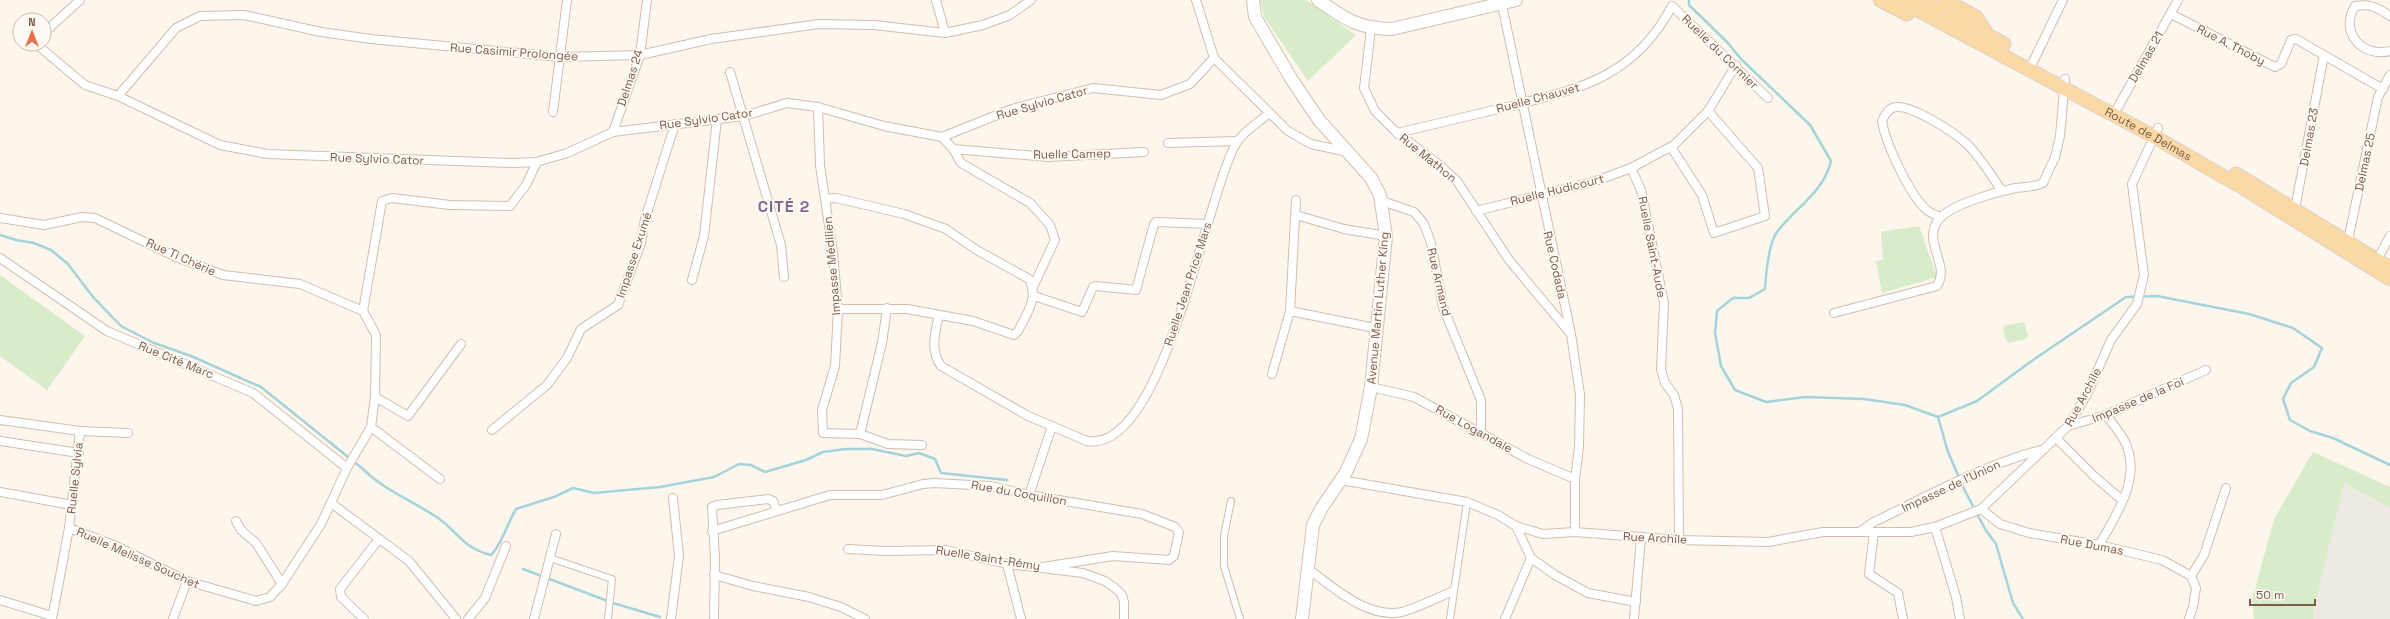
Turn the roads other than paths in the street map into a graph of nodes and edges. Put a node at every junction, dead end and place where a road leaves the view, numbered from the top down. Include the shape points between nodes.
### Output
1 (80, 0) edge
2 (567, 0) edge
3 (648, 0) edge
4 (936, 0) edge
5 (1031, 0) edge
6 (1196, 0) edge
7 (1253, 0) edge
8 (1318, 0) edge
9 (1516, 0) edge
10 (1880, 0) edge
11 (1899, 0) edge
12 (1921, 0) edge
13 (1945, 0) edge
14 (2063, 0) edge
15 (2178, 0) edge
16 (1501, 2) edge
17 (1671, 3) edge
18 (2171, 14) junction
19 (2390, 16) edge
20 (52, 26) edge
21 (1371, 29) junction
22 (945, 33) junction
23 (1986, 40) junction
24 (2390, 51) edge
25 (46, 52) edge
26 (640, 55) junction
27 (2324, 55) junction
28 (560, 57) junction
29 (1214, 58) junction
30 (2032, 64) junction
31 (1736, 65) junction
32 (730, 72) dead end
33 (2390, 75) edge
34 (2064, 82) junction
35 (2383, 89) junction
36 (118, 96) junction
37 (1768, 98) dead end
38 (1521, 103) junction
39 (818, 107) junction
40 (1708, 111) junction
41 (2116, 111) junction
42 (553, 112) dead end
43 (1268, 114) junction
44 (744, 116) junction
45 (717, 119) junction
46 (675, 124) junction
47 (613, 132) junction
48 (2155, 132) junction
49 (1397, 133) junction
50 (942, 137) junction
51 (1237, 141) junction
52 (1168, 143) dead end
53 (1671, 147) junction
54 (953, 149) junction
55 (1144, 152) dead end
56 (1349, 153) junction
57 (537, 162) junction
58 (1631, 168) junction
59 (2002, 191) junction
60 (1540, 194) junction
61 (826, 199) junction
62 (1296, 200) dead end
63 (1382, 201) junction
64 (1476, 211) junction
65 (2294, 214) junction
66 (1296, 215) junction
67 (1941, 217) junction
68 (0, 218) edge
69 (1208, 224) junction
70 (1386, 236) junction
71 (2390, 236) edge
72 (2347, 247) junction
73 (0, 258) edge
74 (2375, 264) junction
75 (2390, 268) edge
76 (784, 277) dead end
77 (2390, 279) edge
78 (692, 280) dead end
79 (1034, 292) junction
80 (887, 308) junction
81 (838, 309) junction
82 (363, 311) junction
83 (1290, 311) junction
84 (1834, 313) dead end
85 (939, 315) junction
86 (1375, 328) junction
87 (1571, 334) junction
88 (460, 344) dead end
89 (2206, 370) dead end
90 (1272, 374) dead end
91 (1371, 387) junction
92 (375, 397) junction
93 (2106, 415) junction
94 (0, 420) edge
95 (1052, 426) junction
96 (2068, 426) junction
97 (371, 427) junction
98 (80, 430) junction
99 (492, 430) dead end
100 (1481, 432) junction
101 (128, 433) dead end
102 (860, 434) junction
103 (2056, 439) junction
104 (0, 441) edge
105 (922, 445) dead end
106 (2045, 449) junction
107 (78, 453) junction
108 (350, 463) junction
109 (440, 479) dead end
110 (1575, 479) junction
111 (1341, 480) junction
112 (2226, 488) dead end
113 (0, 492) edge
114 (1029, 495) junction
115 (673, 498) dead end
116 (2122, 500) junction
117 (1230, 501) dead end
118 (1467, 502) junction
119 (331, 503) junction
120 (72, 505) junction
121 (777, 511) junction
122 (1978, 511) junction
123 (236, 521) dead end
124 (1516, 526) junction
125 (1935, 527) junction
126 (69, 528) junction
127 (1861, 530) junction
128 (712, 531) junction
129 (1576, 532) junction
130 (1874, 532) junction
131 (556, 534) dead end
132 (1641, 538) junction
133 (379, 539) junction
134 (1679, 540) junction
135 (2098, 545) junction
136 (506, 546) dead end
137 (848, 548) dead end
138 (550, 558) junction
139 (1531, 558) junction
140 (1007, 564) junction
141 (1043, 567) junction
142 (1307, 568) junction
143 (714, 574) junction
144 (2191, 576) junction
145 (187, 581) junction
146 (282, 584) junction
147 (1453, 591) junction
148 (0, 600) edge
149 (1636, 602) junction
150 (52, 617) edge
151 (360, 618) edge
152 (173, 619) edge
153 (456, 619) edge
154 (468, 619) edge
155 (534, 619) edge
156 (608, 619) edge
157 (671, 619) edge
158 (714, 619) edge
159 (865, 619) edge
160 (1021, 619) edge
161 (1124, 619) edge
162 (1240, 619) edge
163 (1302, 619) edge
164 (1450, 619) edge
165 (1505, 619) edge
166 (1634, 619) edge
167 (1903, 619) edge
168 (1960, 619) edge
169 (2189, 619) edge

1 - 20 street
2 - 28 street
3 - 26 street, Delmas 24
4 - 22 street
5 - 22 street, Rue Casimir Prolongée via 1010,15 983,25
6 - 29 street
7 - 56 main road, Avenue Martin Luther King via 1255,17 1292,80 1319,120
8 - 21 main road via 1345,19
9 - 16 main road
10 - 23 main road via 1963,42
11 - 23 main road, Route de Delmas
12 - 23 main road, Route de Delmas
13 - 23 main road via 1976,17
14 - 30 street
15 - 18 street, Delmas 21
16 - 21 main road via 1392,29
16 - 38 street, Rue Codada
17 - 31 street, Ruelle du Cormier
17 - 38 street, Ruelle Chauvet via 1661,26 1636,53 1616,69 1587,85 1553,97
18 - 27 street, Rue A. Thoby via 2274,67 2282,64 2294,39
18 - 41 street, Delmas 21
19 - 24 street via 2365,4 2355,6 2349,16 2348,27 2355,41 2376,53
21 - 49 street, Rue Mathon via 1364,88 1375,111
22 - 26 street, Rue Casimir Prolongée via 874,25 819,24 711,39
23 - 30 main road, Route de Delmas
25 - 36 street, Rue Sylvio Cator via 85,85
26 - 28 street, Rue Casimir Prolongée
26 - 47 street, Delmas 24
27 - 35 street, Rue A. Thoby
27 - 65 street, Delmas 23
28 - 36 street, Rue Casimir Prolongée via 371,39 321,32 244,15 200,16 176,28
28 - 42 street
29 - 43 street
29 - 50 street, Rue Sylvio Cator via 1190,84 1161,95 1093,88 1012,109
30 - 34 main road, Route de Delmas
31 - 37 street, Ruelle du Cormier
31 - 40 street, Ruelle Hudicourt
32 - 44 street
33 - 35 street, Delmas 25
34 - 41 main road, Route de Delmas
34 - 59 street via 2060,136 2055,157 2042,183
35 - 72 street, Delmas 25 via 2378,97
36 - 57 street, Rue Sylvio Cator via 220,145 268,154 469,163
38 - 49 street, Ruelle Chauvet
38 - 60 street, Rue Codada
39 - 44 street, Rue Sylvio Cator via 787,103
39 - 50 street, Rue Sylvio Cator via 884,126
39 - 61 street, Impasse Médilien via 820,165
40 - 53 street, Ruelle Hudicourt
40 - 53 street via 1758,168 1765,216 1714,233 1702,195
41 - 48 main road, Route de Delmas
43 - 51 street, Ruelle Jean Price Mars
43 - 56 street via 1288,131 1311,144
44 - 45 street, Rue Sylvio Cator
44 - 76 street via 781,245
45 - 46 street, Rue Sylvio Cator
45 - 78 street via 704,236
46 - 47 street, Rue Sylvio Cator
46 - 99 street, Impasse Exumé via 645,219 641,243 618,305 581,329 566,358 547,385
47 - 57 street, Rue Sylvio Cator via 567,153
48 - 65 main road, Route de Delmas
48 - 96 street, Rue Archile via 2132,184 2144,263 2144,275 2137,304 2111,340 2087,394
49 - 64 street, Rue Mathon via 1457,181
50 - 54 street
51 - 52 street
51 - 69 street, Ruelle Jean Price Mars
53 - 58 street, Ruelle Hudicourt
54 - 55 street, Ruelle Camep via 1048,157
54 - 79 street via 960,163 1030,203 1050,225 1054,240
56 - 63 main road, Avenue Martin Luther King via 1371,178
57 - 82 street via 526,185 510,206 450,205 386,199 382,201
58 - 60 street, Ruelle Hudicourt via 1593,182
58 - 134 street, Ruelle Saint-Aude via 1641,190 1664,303 1661,369 1678,409
59 - 67 street via 1950,210
59 - 67 street via 1986,166 1966,144 1922,115 1896,107 1886,114 1882,121 1887,140 1907,182 1926,209
60 - 64 street, Ruelle Hudicourt
60 - 87 street, Rue Codada
61 - 79 street via 836,198 904,214 946,229 975,249 1029,279
61 - 81 street, Impasse Médilien
62 - 66 street
63 - 70 main road, Avenue Martin Luther King
63 - 100 street, Rue Armand via 1414,212 1424,224 1443,307 1481,400
64 - 87 street, Rue Mathon via 1509,260
65 - 72 main road, Route de Delmas
66 - 70 street via 1344,229
66 - 83 street
67 - 84 street via 1936,223 1932,237 1942,269 1937,286
68 - 82 street, Rue Ti Chérie via 44,225 82,217 95,218 176,257 223,275 300,284
69 - 79 street via 1156,222 1136,290 1093,287 1082,312
69 - 95 street, Ruelle Jean Price Mars via 1172,336 1146,398 1126,425 1112,437 1095,442
70 - 86 main road, Avenue Martin Luther King
71 - 74 street
72 - 74 main road, Route de Delmas
73 - 108 street, Rue Cité Marc via 107,330 253,393
74 - 75 main road, Route de Delmas
74 - 77 main road, Route de Delmas
79 - 85 street via 1018,331 1014,334 973,321
80 - 81 street
80 - 85 street
80 - 102 street via 882,343
81 - 102 street, Impasse Médilien via 835,366 822,410 822,433
82 - 92 street, Ruelle Melisse Souchet via 376,335
83 - 86 street
83 - 90 street
85 - 95 street via 934,347 941,366 1028,416
86 - 91 main road, Avenue Martin Luther King
87 - 110 street, Rue Codada via 1580,395 1579,447
88 - 92 street via 408,416
89 - 93 street, Impasse de la Foi
91 - 100 street, Rue Logandale via 1414,397
91 - 111 main road, Avenue Martin Luther King via 1361,439
92 - 97 street, Ruelle Melisse Souchet
93 - 96 street, Impasse de la Foi
93 - 116 street via 2124,440 2131,460 2131,477
94 - 98 street
95 - 114 street
96 - 103 street, Rue Archile
97 - 108 street, Ruelle Melisse Souchet
97 - 109 street
98 - 101 street
98 - 107 street, Ruelle Sylvia
100 - 110 street, Rue Logandale via 1528,459
102 - 105 street via 888,444
103 - 106 street, Rue Archile
103 - 116 street
104 - 107 street
106 - 122 street, Rue Archile
106 - 127 street, Impasse de l'Union via 2013,457 1956,481
107 - 120 street, Ruelle Sylvia
108 - 119 street, Ruelle Melisse Souchet
110 - 129 street, Rue Codada
111 - 118 street, Rue Archile
111 - 142 main road, Avenue Martin Luther King via 1321,508 1313,525
112 - 144 street via 2204,555
113 - 120 street
114 - 121 street, Rue du Coquillon via 973,484 924,484 882,495 830,495
114 - 141 street, Rue du Coquillon via 1142,514 1175,526 1178,536 1174,556 1169,560 1113,556
115 - 157 street via 679,556
116 - 135 street
117 - 162 street via 1224,536 1224,566
118 - 124 street, Rue Archile
118 - 147 street
119 - 133 street
119 - 146 street, Ruelle Melisse Souchet via 321,524
120 - 126 street, Ruelle Sylvia
121 - 128 street, Rue du Coquillon
121 - 128 street via 772,500 768,499 715,505 711,510
122 - 125 street, Rue Archile
122 - 135 street, Rue Dumas via 2000,524 2029,533
123 - 146 street via 256,543
124 - 129 street, Rue Archile via 1543,534
124 - 139 street
125 - 130 street, Rue Archile via 1911,532
125 - 168 street
126 - 145 street, Ruelle Melisse Souchet via 116,546
126 - 150 street, Ruelle Sylvia
127 - 130 street, Rue Archile
127 - 134 street, Rue Archile via 1823,532 1768,542
128 - 143 street
129 - 132 street, Rue Archile
130 - 167 street via 1870,574 1898,593
131 - 138 street
132 - 134 street, Rue Archile
132 - 149 street
133 - 151 street via 340,589 341,597
133 - 153 street via 409,561
135 - 144 street, Rue Dumas via 2162,560
136 - 154 street via 485,598
137 - 140 street, Ruelle Saint-Rémy via 884,551 946,550
138 - 155 street
138 - 156 street via 612,578
139 - 149 street via 1554,575 1588,593
139 - 165 street
140 - 141 street, Ruelle Saint-Rémy
140 - 160 street
141 - 161 street, Ruelle Saint-Rémy via 1083,573 1105,581 1122,595
142 - 147 street via 1347,598 1380,612 1401,612
142 - 163 main road, Avenue Martin Luther King
143 - 158 street
143 - 159 street via 753,586 809,597 842,607
144 - 169 street via 2196,588
145 - 146 street, Ruelle Melisse Souchet via 256,601 270,597
145 - 152 street
147 - 164 street
148 - 150 street
149 - 166 street

